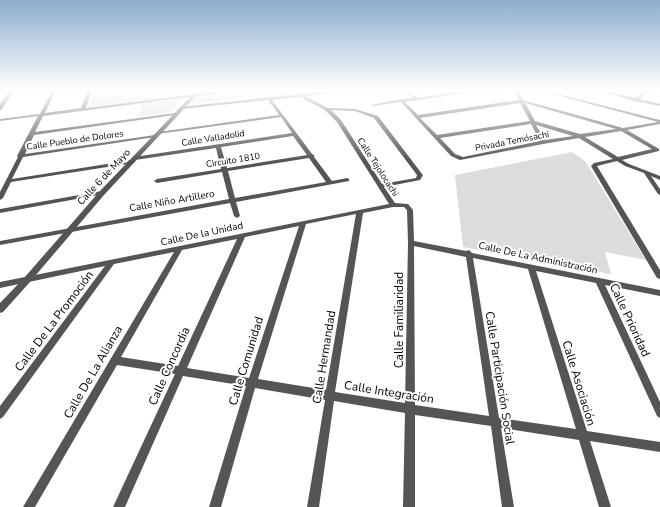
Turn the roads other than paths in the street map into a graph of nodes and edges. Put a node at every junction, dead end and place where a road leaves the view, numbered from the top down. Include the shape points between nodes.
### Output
1 (42, 114) joint
2 (175, 114) joint
3 (331, 114) edge
4 (366, 114) edge
5 (413, 114) edge
6 (438, 114) edge
7 (528, 114) edge
8 (568, 114) edge
9 (629, 114) edge
10 (281, 116) joint
11 (416, 117) junction
12 (0, 120) edge
13 (532, 122) junction
14 (660, 122) edge
15 (622, 129) junction
16 (31, 134) junction
17 (157, 134) junction
18 (294, 134) junction
19 (580, 136) junction
20 (436, 137) junction
21 (543, 142) junction
22 (218, 146) junction
23 (658, 150) edge
24 (20, 156) junction
25 (312, 156) junction
26 (615, 158) junction
27 (134, 160) junction
28 (225, 170) junction
29 (646, 174) junction
30 (660, 178) edge
31 (347, 180) dead end
32 (9, 181) junction
33 (157, 181) dead end
34 (330, 183) junction
35 (381, 186) junction
36 (102, 193) junction
37 (660, 193) edge
38 (0, 198) edge
39 (233, 200) junction
40 (393, 205) junction
41 (408, 207) joint
42 (0, 211) edge
43 (360, 211) junction
44 (237, 216) dead end
45 (303, 223) junction
46 (69, 230) junction
47 (242, 236) junction
48 (0, 243) edge
49 (411, 243) junction
50 (179, 249) junction
51 (469, 253) junction
52 (112, 262) junction
53 (531, 266) junction
54 (660, 276) edge
55 (27, 280) junction
56 (599, 281) junction
57 (0, 285) edge
58 (660, 293) edge
59 (0, 309) edge
60 (114, 360) junction
61 (180, 372) junction
62 (252, 384) junction
63 (330, 395) junction
64 (410, 409) junction
65 (660, 413) edge
66 (0, 414) edge
67 (495, 422) junction
68 (583, 436) junction
69 (660, 447) edge
70 (29, 507) edge
71 (119, 507) edge
72 (215, 507) edge
73 (313, 507) edge
74 (410, 507) edge
75 (508, 507) edge
76 (605, 507) edge

1 - 12 street
1 - 16 street
2 - 16 street
2 - 17 street, Calle 6 de Mayo
3 - 35 street, Calle Tejolocachi
4 - 35 street via 376,117 421,176 418,179
5 - 11 street
6 - 11 street
7 - 13 street
8 - 15 street
9 - 14 street
10 - 17 street, Calle Pueblo de Dolores
10 - 18 street
11 - 20 street
13 - 19 street
13 - 20 street
13 - 21 street
14 - 15 street, Privada Temósachi
15 - 19 street, Privada Temósachi
15 - 23 street
16 - 24 street
17 - 24 street, Calle Pueblo de Dolores
17 - 27 street, Calle 6 de Mayo
18 - 22 street, Calle Valladolid
18 - 25 street
19 - 21 street, Privada Temósachi
19 - 26 street
20 - 21 street, Privada Temósachi via 453,155 462,159
22 - 27 street, Calle Valladolid
22 - 28 street
23 - 26 street
24 - 32 street
25 - 28 street, Circuito 1810
25 - 34 street
26 - 29 street
26 - 54 street via 596,164 595,168
27 - 32 street, Calle Valladolid
27 - 36 street, Calle 6 de Mayo
28 - 33 street, Circuito 1810
28 - 39 street
29 - 30 street
29 - 37 street
31 - 34 street, Calle Niño Artillero
32 - 38 street
34 - 39 street, Calle Niño Artillero
35 - 40 street, Calle Tejolocachi
36 - 42 street
36 - 46 street, Calle 6 de Mayo
39 - 44 street
39 - 46 street, Calle Niño Artillero
40 - 41 street, Calle De la Unidad via 403,204
40 - 43 street, Calle De la Unidad
41 - 49 street, Calle Familiaridad
43 - 45 street, Calle De la Unidad
43 - 63 street, Calle Hermandad
45 - 47 street, Calle De la Unidad
45 - 62 street, Calle Comunidad
46 - 48 street, Calle Niño Artillero
46 - 55 street, Calle 6 de Mayo
47 - 50 street, Calle De la Unidad
47 - 61 street, Calle Concordia
49 - 51 street, Calle De La Administración
49 - 64 street, Calle Familiaridad
50 - 52 street, Calle De la Unidad
50 - 60 street, Calle De La Alianza
51 - 53 street, Calle De La Administración
51 - 67 street, Calle Participación Social
52 - 55 street, Calle De la Unidad
52 - 66 street, Calle De La Promoción
53 - 56 street, Calle De La Administración
53 - 68 street, Calle Asociación
55 - 57 street, Calle De la Unidad
55 - 59 street, Calle 6 de Mayo
56 - 58 street, Calle De La Administración
56 - 65 street, Calle Prioridad
60 - 61 street, Calle Integración
60 - 70 street, Calle De La Alianza
61 - 62 street, Calle Integración
61 - 71 street, Calle Concordia
62 - 63 street, Calle Integración
62 - 72 street, Calle Comunidad
63 - 64 street, Calle Integración
63 - 73 street, Calle Hermandad
64 - 67 street, Calle Integración
64 - 74 street, Calle Familiaridad
67 - 68 street, Calle Integración
67 - 75 street, Calle Participación Social
68 - 69 street, Calle Integración
68 - 76 street, Calle Asociación

